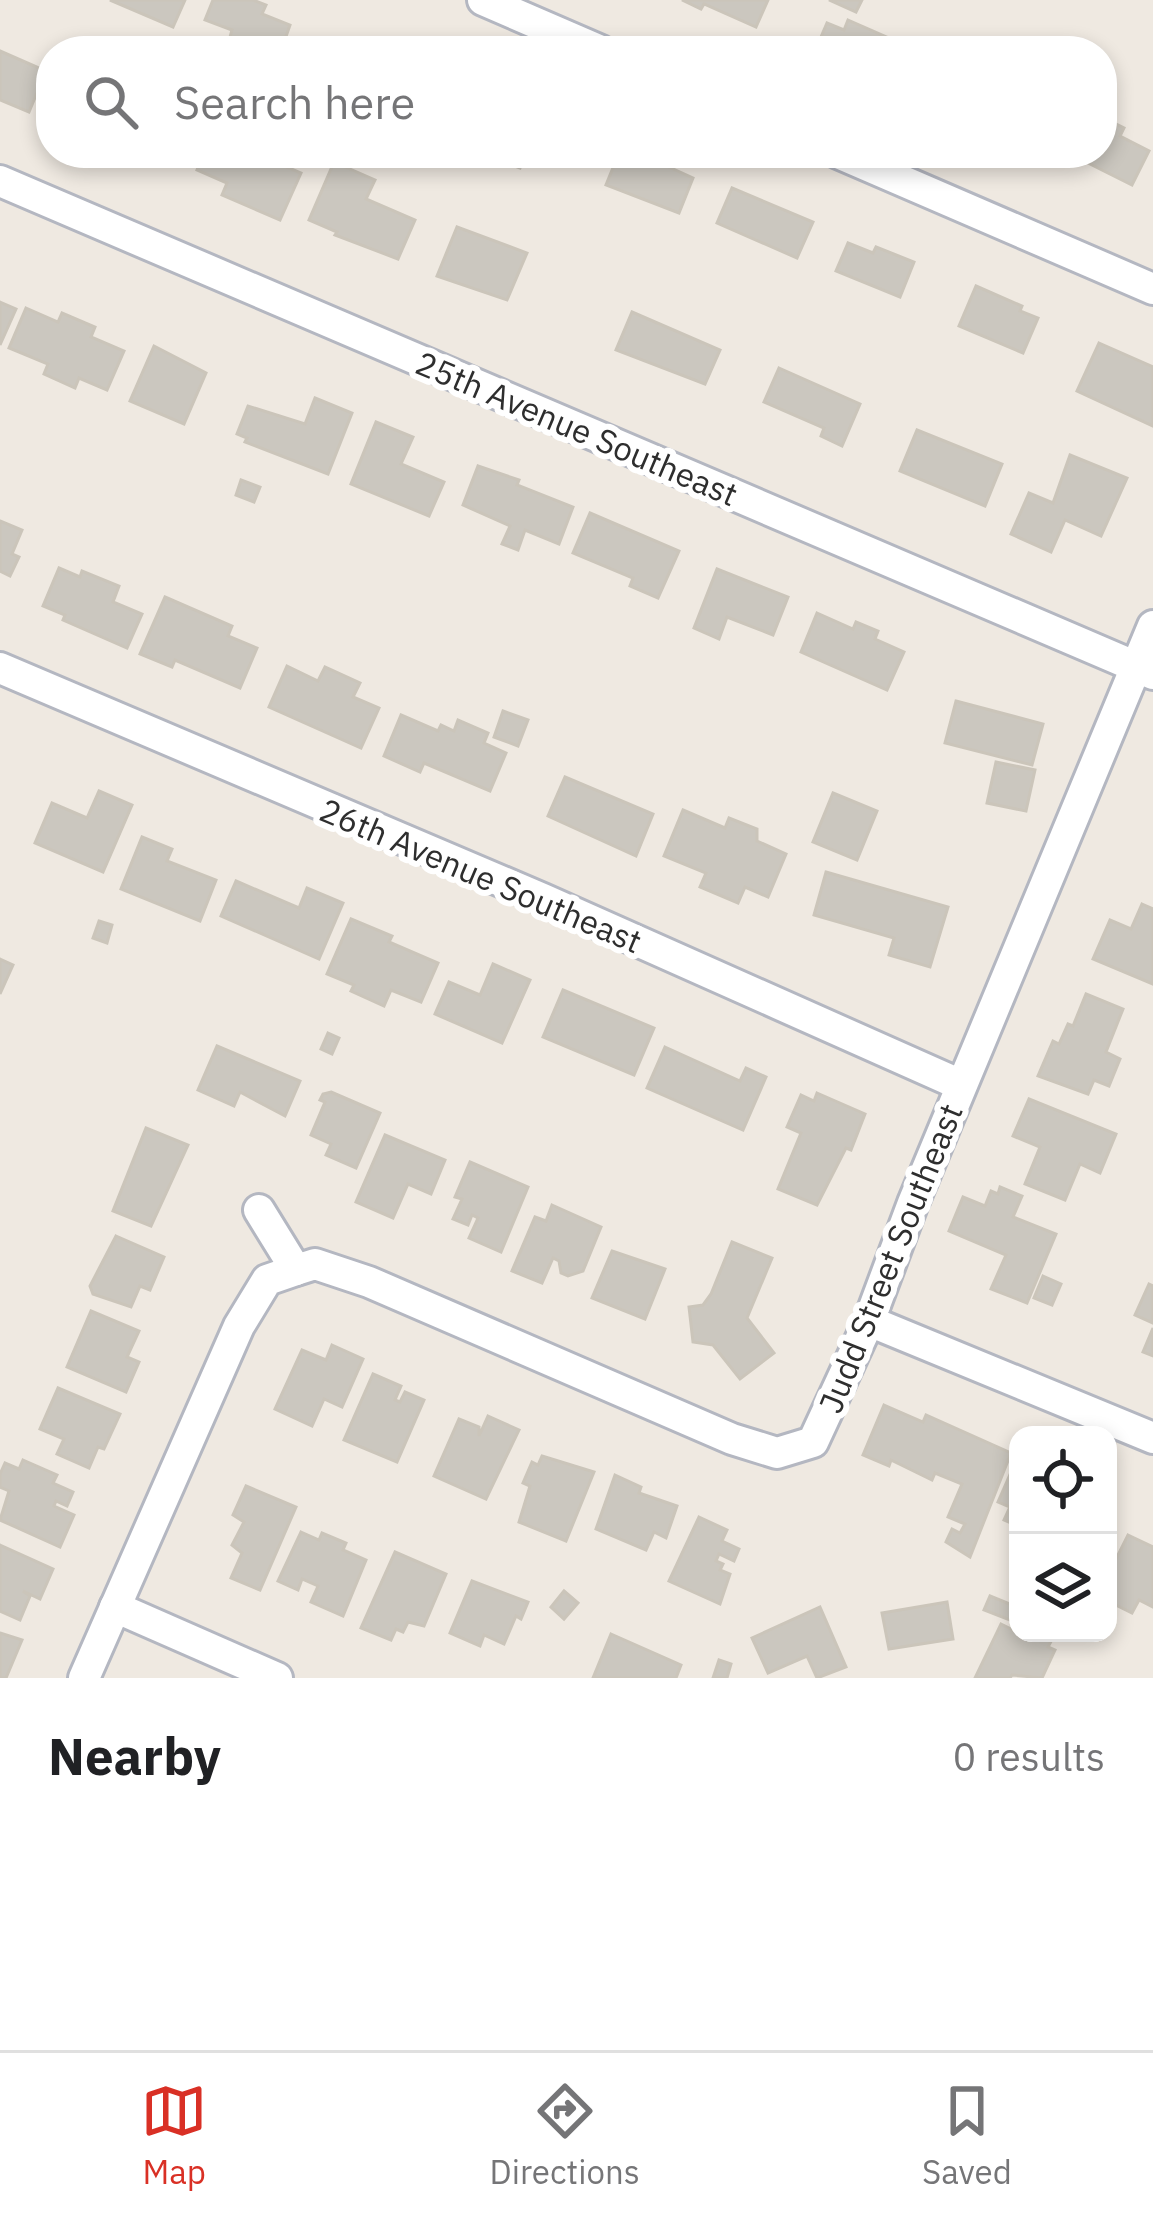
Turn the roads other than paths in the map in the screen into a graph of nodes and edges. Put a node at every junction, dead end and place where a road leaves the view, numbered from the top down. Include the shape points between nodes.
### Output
1 (483, 0) edge
2 (566, 36) edge
3 (873, 168) edge
4 (0, 181) edge
5 (1153, 289) edge
6 (1153, 626) edge
7 (0, 668) edge
8 (1144, 670) edge
9 (961, 1085) junction
10 (260, 1210) dead end
11 (296, 1270) junction
12 (869, 1322) junction
13 (1153, 1438) edge
14 (115, 1606) junction
15 (84, 1678) edge
16 (277, 1678) edge

1 - 2 street
3 - 5 street
4 - 8 street, 25th Avenue Southeast
6 - 8 street, Judd Street Southeast
7 - 9 street, 26th Avenue Southeast
8 - 9 street, Judd Street Southeast
9 - 12 street, Judd Street Southeast
10 - 11 street
11 - 12 street, Judd Street Southeast via 315,1264 369,1282 777,1453 813,1442
11 - 14 street via 267,1280 239,1327
12 - 13 street
14 - 15 street
14 - 16 street

